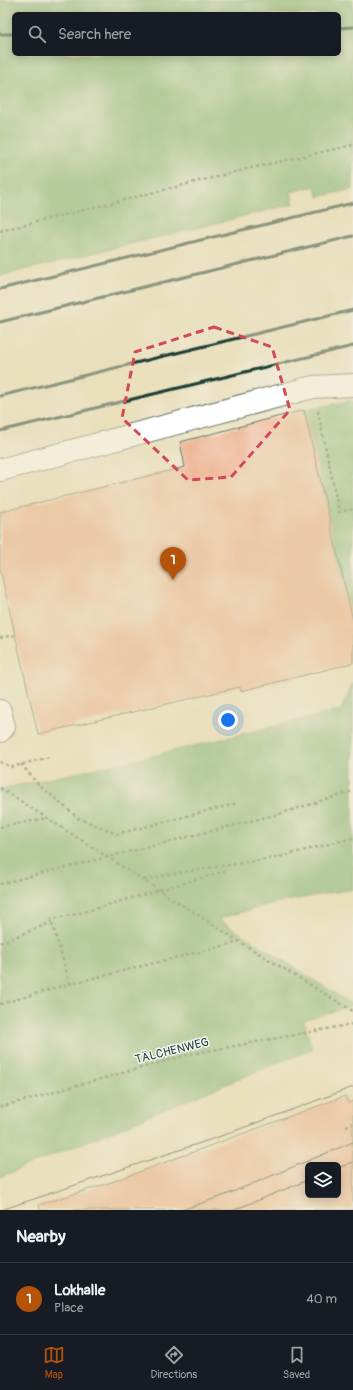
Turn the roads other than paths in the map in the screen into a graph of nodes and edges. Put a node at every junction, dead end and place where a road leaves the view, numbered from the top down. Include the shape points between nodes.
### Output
1 (353, 385) edge
2 (0, 470) edge
3 (0, 711) edge
4 (0, 731) edge

1 - 2 lane via 313,386
3 - 4 lane via 4,727

